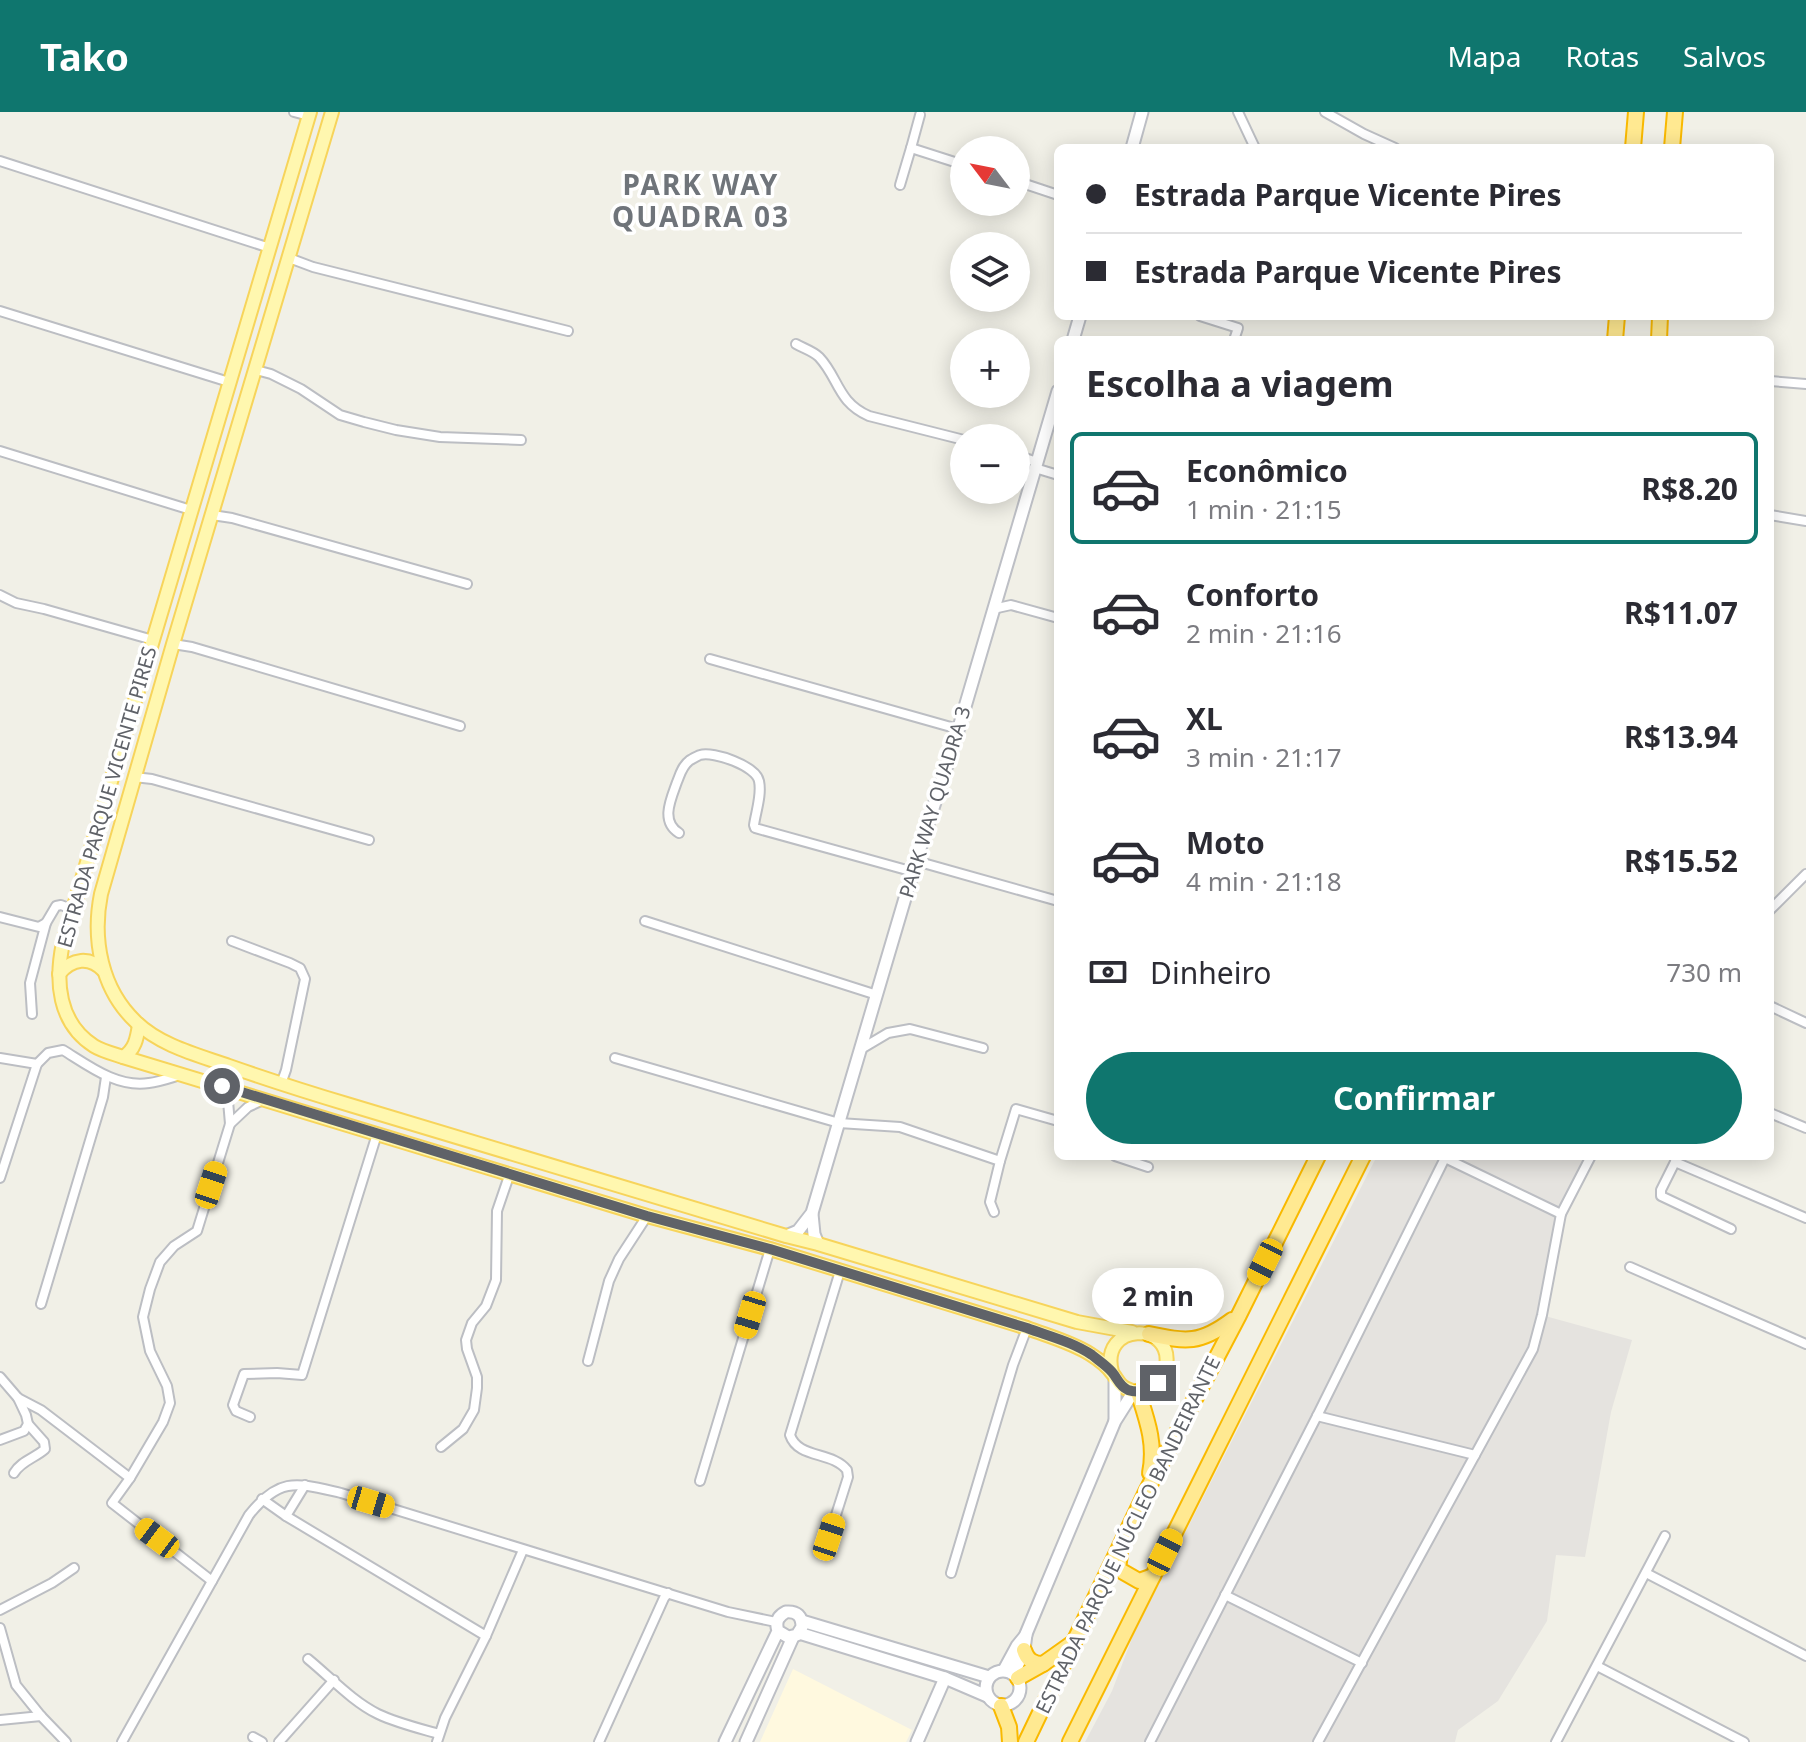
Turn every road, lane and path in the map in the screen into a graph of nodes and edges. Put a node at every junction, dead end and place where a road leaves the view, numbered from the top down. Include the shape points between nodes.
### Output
1 (294, 112) edge
2 (332, 112) edge
3 (1142, 112) edge
4 (1238, 112) edge
5 (1325, 112) edge
6 (1636, 112) edge
7 (1675, 112) edge
8 (310, 114) edge
9 (920, 115) dead end
10 (1133, 144) edge
11 (1253, 144) edge
12 (1386, 144) edge
13 (1633, 144) edge
14 (1672, 144) edge
15 (911, 148) junction
16 (0, 161) edge
17 (950, 161) edge
18 (900, 185) dead end
19 (1030, 186) edge
20 (1054, 194) edge
21 (270, 248) junction
22 (289, 258) junction
23 (0, 311) edge
24 (1213, 320) edge
25 (568, 331) dead end
26 (1235, 336) edge
27 (796, 344) dead end
28 (256, 370) junction
29 (1774, 381) edge
30 (229, 382) junction
31 (1806, 384) edge
32 (1054, 404) edge
33 (950, 436) edge
34 (521, 440) dead end
35 (0, 451) edge
36 (1030, 462) edge
37 (1036, 465) junction
38 (1054, 473) edge
39 (191, 510) junction
40 (212, 515) junction
41 (1774, 516) edge
42 (1806, 521) edge
43 (467, 584) dead end
44 (998, 592) junction
45 (0, 595) edge
46 (1011, 605) junction
47 (993, 609) junction
48 (1054, 617) edge
49 (153, 640) junction
50 (173, 644) junction
51 (710, 659) dead end
52 (460, 726) dead end
53 (958, 729) junction
54 (134, 777) junction
55 (679, 833) dead end
56 (369, 840) dead end
57 (915, 866) junction
58 (1806, 874) edge
59 (1054, 900) edge
60 (1774, 906) edge
61 (74, 910) junction
62 (0, 917) edge
63 (645, 921) dead end
64 (46, 923) junction
65 (232, 941) dead end
66 (104, 971) junction
67 (59, 974) junction
68 (877, 995) junction
69 (1774, 1008) edge
70 (32, 1014) dead end
71 (1806, 1023) edge
72 (139, 1025) junction
73 (983, 1048) dead end
74 (861, 1049) junction
75 (123, 1057) junction
76 (0, 1058) edge
77 (615, 1058) dead end
78 (37, 1064) junction
79 (180, 1074) junction
80 (106, 1077) junction
81 (281, 1084) junction
82 (222, 1086) junction
83 (263, 1100) junction
84 (1774, 1115) edge
85 (1054, 1120) edge
86 (839, 1123) junction
87 (230, 1124) junction
88 (1806, 1128) edge
89 (377, 1134) junction
90 (1127, 1160) edge
91 (1316, 1160) edge
92 (1361, 1160) edge
93 (1445, 1160) edge
94 (1452, 1160) edge
95 (1589, 1160) edge
96 (1676, 1160) edge
97 (1679, 1160) edge
98 (1000, 1161) junction
99 (554, 1167) junction
100 (1148, 1167) dead end
101 (510, 1173) junction
102 (0, 1178) edge
103 (550, 1186) junction
104 (994, 1212) dead end
105 (812, 1213) junction
106 (1561, 1214) junction
107 (647, 1216) junction
108 (1806, 1218) edge
109 (1731, 1229) dead end
110 (786, 1236) junction
111 (818, 1244) junction
112 (770, 1249) junction
113 (1630, 1267) dead end
114 (840, 1271) junction
115 (41, 1304) dead end
116 (1239, 1315) junction
117 (1027, 1328) junction
118 (1142, 1333) junction
119 (1806, 1344) edge
120 (588, 1361) dead end
121 (1114, 1375) junction
122 (0, 1377) edge
123 (1136, 1392) junction
124 (18, 1398) junction
125 (1317, 1416) junction
126 (250, 1417) dead end
127 (1115, 1421) junction
128 (28, 1424) junction
129 (0, 1440) edge
130 (441, 1447) dead end
131 (1475, 1455) junction
132 (14, 1473) dead end
133 (130, 1478) junction
134 (700, 1481) dead end
135 (305, 1485) junction
136 (1147, 1490) junction
137 (262, 1499) junction
138 (286, 1516) junction
139 (1665, 1536) dead end
140 (829, 1537) dead end
141 (1122, 1546) junction
142 (523, 1550) junction
143 (74, 1568) dead end
144 (951, 1573) dead end
145 (1646, 1573) junction
146 (1153, 1576) junction
147 (212, 1581) junction
148 (668, 1593) junction
149 (1225, 1595) junction
150 (0, 1610) edge
151 (777, 1627) junction
152 (0, 1628) edge
153 (798, 1630) junction
154 (1026, 1634) junction
155 (486, 1636) junction
156 (1074, 1642) junction
157 (1024, 1650) junction
158 (1806, 1656) edge
159 (308, 1659) dead end
160 (1362, 1663) junction
161 (1043, 1664) junction
162 (1597, 1666) junction
163 (1012, 1674) junction
164 (989, 1677) junction
165 (945, 1678) junction
166 (334, 1680) junction
167 (987, 1696) junction
168 (746, 1698) junction
169 (763, 1706) junction
170 (1001, 1706) junction
171 (41, 1716) junction
172 (0, 1720) edge
173 (253, 1737) dead end
174 (438, 1738) edge
175 (66, 1742) edge
176 (122, 1742) edge
177 (262, 1742) edge
178 (279, 1742) edge
179 (599, 1742) edge
180 (725, 1742) edge
181 (746, 1742) edge
182 (917, 1742) edge
183 (1010, 1742) edge
184 (1026, 1742) edge
185 (1070, 1742) edge
186 (1150, 1742) edge
187 (1318, 1742) edge
188 (1556, 1742) edge
189 (1744, 1742) edge

1 - 8 street
2 - 22 main road, ESTRADA PARQUE VICENTE PIRES
3 - 10 street
4 - 11 street
5 - 12 street
6 - 13 highway
7 - 14 highway
8 - 21 main road, ESTRADA PARQUE VICENTE PIRES
9 - 15 street
15 - 17 street
15 - 18 street
16 - 21 street
19 - 20 street
21 - 30 main road, ESTRADA PARQUE VICENTE PIRES
22 - 25 street
22 - 28 main road, ESTRADA PARQUE VICENTE PIRES
23 - 30 street
24 - 26 street via 1238,328
27 - 33 street via 820,359 846,401 861,412
28 - 34 street via 301,389 340,415 364,422 440,437
28 - 40 main road, ESTRADA PARQUE VICENTE PIRES
29 - 31 street
30 - 39 main road, ESTRADA PARQUE VICENTE PIRES
32 - 37 street, PARK WAY QUADRA 3
35 - 39 street
36 - 37 street
37 - 38 street
37 - 44 street, PARK WAY QUADRA 3
39 - 49 main road, ESTRADA PARQUE VICENTE PIRES
40 - 43 street
40 - 50 main road, ESTRADA PARQUE VICENTE PIRES
41 - 42 street
44 - 46 street
44 - 47 street, PARK WAY QUADRA 3
45 - 49 street
46 - 47 street
46 - 48 street
47 - 53 street, PARK WAY QUADRA 3
49 - 61 main road, ESTRADA PARQUE VICENTE PIRES
50 - 52 street
50 - 54 main road, ESTRADA PARQUE VICENTE PIRES
51 - 53 street
53 - 57 street, PARK WAY QUADRA 3
54 - 56 street
54 - 66 main road, ESTRADA PARQUE VICENTE PIRES via 98,910
55 - 57 street via 669,821 668,809 682,768 701,754 714,755 757,776 755,828
57 - 59 street
57 - 68 street, PARK WAY QUADRA 3
58 - 60 street
61 - 64 street via 56,906
61 - 67 main road, ESTRADA PARQUE VICENTE PIRES
62 - 64 street via 39,927
63 - 68 street
64 - 70 street via 30,983
65 - 81 street via 303,972
66 - 67 main road via 81,960
66 - 72 main road, ESTRADA PARQUE VICENTE PIRES
67 - 75 main road, ESTRADA PARQUE VICENTE PIRES via 59,992 82,1037
68 - 74 street, PARK WAY QUADRA 3
69 - 71 street
72 - 75 main road via 134,1047
72 - 81 main road, ESTRADA PARQUE VICENTE PIRES via 181,1049
73 - 74 street via 910,1029 888,1033
74 - 86 street, PARK WAY QUADRA 3
75 - 79 main road, ESTRADA PARQUE VICENTE PIRES
76 - 78 street
77 - 86 street
78 - 80 street via 48,1053 63,1050
78 - 102 street
79 - 80 street via 148,1084
79 - 82 main road, ESTRADA PARQUE VICENTE PIRES
80 - 115 street
81 - 99 main road, ESTRADA PARQUE VICENTE PIRES
82 - 83 main road, ESTRADA PARQUE VICENTE PIRES
82 - 87 street
83 - 87 street
83 - 89 main road, ESTRADA PARQUE VICENTE PIRES
84 - 88 street
85 - 98 street via 1016,1109
86 - 98 street via 900,1127
86 - 105 street, PARK WAY QUADRA 3
87 - 133 street via 197,1231 160,1262 150,1289 143,1317 170,1403
89 - 101 main road, ESTRADA PARQUE VICENTE PIRES
89 - 126 street via 302,1375 244,1374 233,1405
90 - 100 street
91 - 116 highway, ESTRADA PARQUE NÚCLEO BANDEIRANTE
92 - 146 highway, ESTRADA PARQUE NÚCLEO BANDEIRANTE
93 - 125 street
94 - 106 street
95 - 106 street
96 - 109 street via 1661,1196
97 - 108 street
98 - 104 street via 990,1202
99 - 103 main road via 547,1173
99 - 110 main road, ESTRADA PARQUE VICENTE PIRES
101 - 103 main road, ESTRADA PARQUE VICENTE PIRES
101 - 130 street via 497,1211 496,1280 466,1340 477,1377 474,1410 463,1429
103 - 107 main road, ESTRADA PARQUE VICENTE PIRES
105 - 110 street via 798,1231
105 - 111 street, PARK WAY QUADRA 3
106 - 131 street via 1533,1349
107 - 112 main road, ESTRADA PARQUE VICENTE PIRES
107 - 120 street via 609,1281
110 - 111 main road, ESTRADA PARQUE VICENTE PIRES
111 - 118 main road, ESTRADA PARQUE VICENTE PIRES via 1077,1322
112 - 114 main road, ESTRADA PARQUE VICENTE PIRES
112 - 134 street
113 - 119 street
114 - 117 main road, ESTRADA PARQUE VICENTE PIRES
114 - 140 street via 790,1435 800,1448 836,1460 847,1470
116 - 118 highway via 1197,1339
116 - 136 highway, ESTRADA PARQUE NÚCLEO BANDEIRANTE
117 - 121 main road, ESTRADA PARQUE VICENTE PIRES via 1090,1354
117 - 144 street
118 - 121 main road via 1128,1334 1116,1343 1110,1357
118 - 123 main road via 1156,1338 1167,1365 1158,1383
121 - 123 main road, ESTRADA PARQUE VICENTE PIRES via 1121,1386
121 - 127 street
122 - 124 street
123 - 127 street
123 - 136 highway via 1153,1443
124 - 128 street
124 - 133 street
125 - 131 street
125 - 149 street
127 - 154 street
128 - 129 street via 24,1431
128 - 132 street via 45,1449
131 - 160 street
133 - 147 street via 112,1503
135 - 137 street via 276,1489
135 - 138 street
135 - 142 street
136 - 141 highway, ESTRADA PARQUE NÚCLEO BANDEIRANTE
137 - 138 street
137 - 147 street
138 - 155 street
139 - 145 street
141 - 146 highway via 1118,1569 1139,1581
141 - 156 highway, ESTRADA PARQUE NÚCLEO BANDEIRANTE
142 - 148 street
142 - 155 street
143 - 150 street
145 - 158 street
145 - 162 street
146 - 185 highway, ESTRADA PARQUE NÚCLEO BANDEIRANTE
147 - 176 street
148 - 151 street
148 - 179 street
149 - 160 street
149 - 186 street
151 - 153 street via 788,1637
151 - 153 street via 781,1614 791,1611 800,1616
151 - 168 street
152 - 171 street via 16,1685
153 - 164 street
153 - 165 street
153 - 169 street
154 - 157 street
154 - 163 street via 1017,1646
155 - 174 street
156 - 161 highway
156 - 184 highway, ESTRADA PARQUE NÚCLEO BANDEIRANTE
157 - 161 highway via 1030,1661
157 - 163 street
159 - 166 street
160 - 187 street
161 - 163 highway
162 - 188 street
162 - 189 street
163 - 164 street via 998,1671
163 - 170 street via 1021,1688 1018,1697
164 - 167 street
165 - 167 street
165 - 182 street
166 - 174 street via 376,1713
166 - 178 street
167 - 170 street
168 - 169 street
168 - 180 street
169 - 181 street
170 - 183 highway
171 - 172 street
171 - 175 street
173 - 177 street

